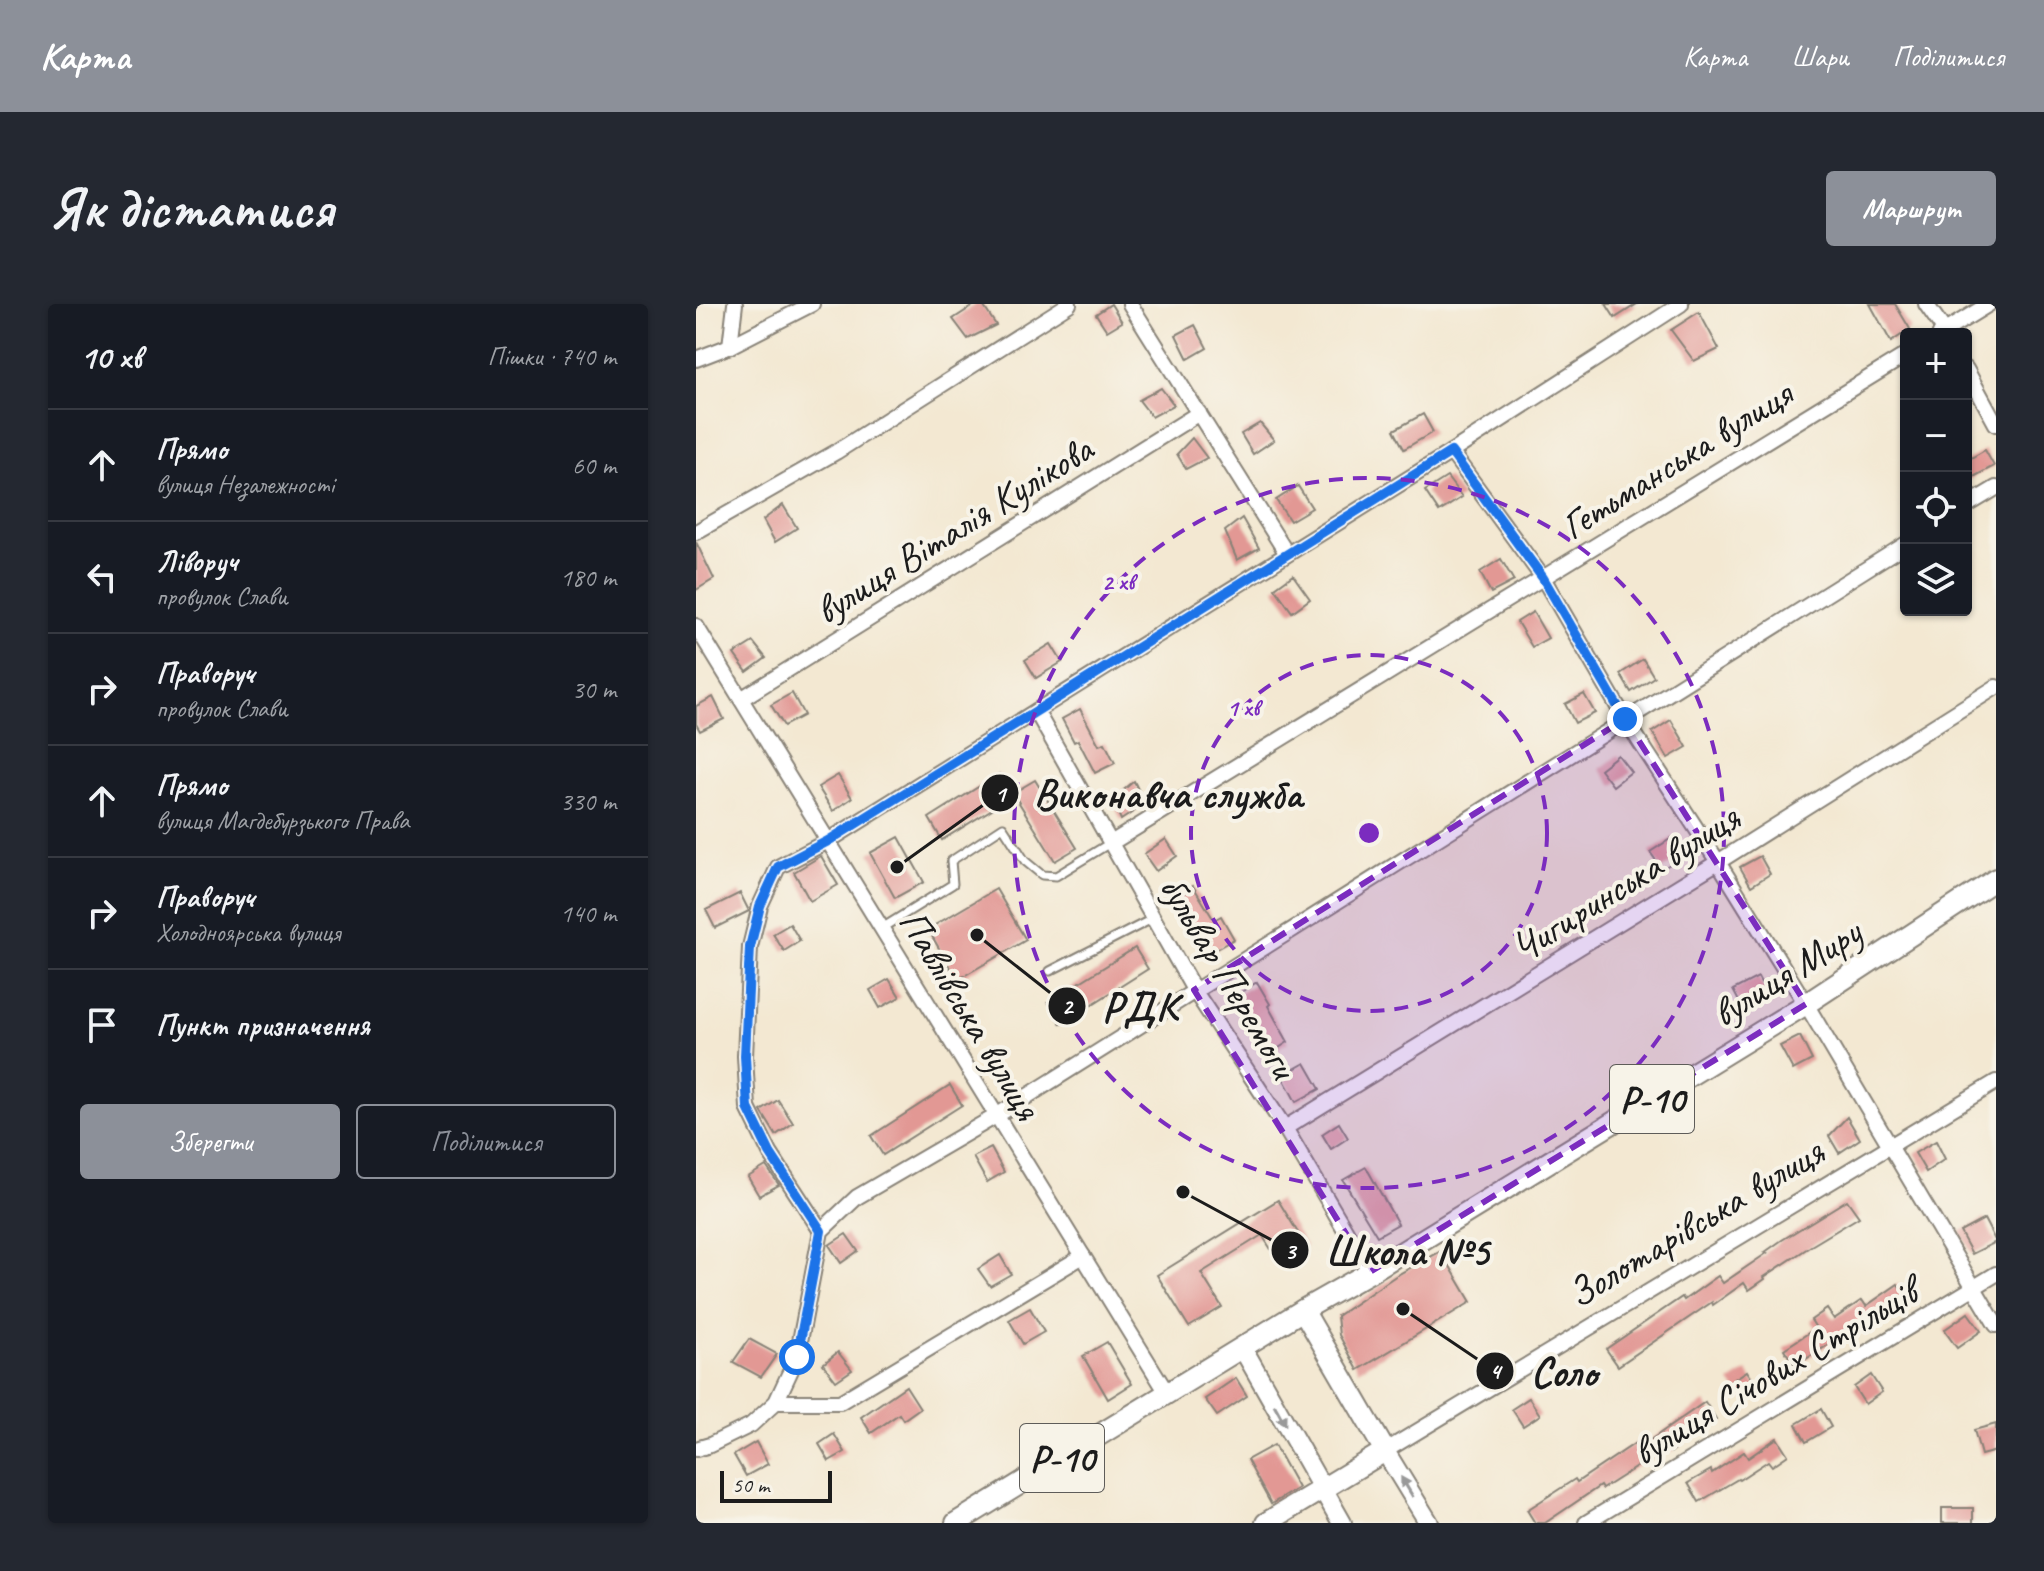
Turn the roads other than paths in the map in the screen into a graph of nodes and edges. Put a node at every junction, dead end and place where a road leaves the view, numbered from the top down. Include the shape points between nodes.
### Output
1 (735, 304) edge
2 (812, 304) edge
3 (1069, 304) edge
4 (1130, 304) edge
5 (1926, 304) edge
6 (1989, 304) edge
7 (1675, 306) edge
8 (1941, 328) edge
9 (1952, 328) edge
10 (730, 346) junction
11 (696, 359) edge
12 (1900, 359) edge
13 (1972, 380) edge
14 (1199, 413) junction
15 (1996, 424) edge
16 (1451, 452) junction
17 (1996, 488) edge
18 (1972, 502) edge
19 (696, 532) edge
20 (1900, 548) edge
21 (1287, 554) junction
22 (1543, 578) junction
23 (696, 626) edge
24 (1996, 687) edge
25 (741, 699) junction
26 (1036, 711) junction
27 (1625, 719) junction
28 (828, 841) junction
29 (1111, 843) junction
30 (1718, 862) junction
31 (1996, 879) edge
32 (1154, 918) junction
33 (882, 928) junction
34 (1050, 971) dead end
35 (1194, 990) junction
36 (1806, 1004) junction
37 (1996, 1082) edge
38 (996, 1116) junction
39 (1285, 1128) junction
40 (1889, 1147) junction
41 (821, 1231) junction
42 (1083, 1256) junction
43 (1370, 1272) junction
44 (1996, 1274) edge
45 (1974, 1288) junction
46 (1303, 1310) junction
47 (1996, 1325) edge
48 (1242, 1347) junction
49 (1167, 1393) junction
50 (776, 1402) junction
51 (696, 1449) edge
52 (1385, 1451) junction
53 (1321, 1489) junction
54 (956, 1523) edge
55 (1266, 1523) edge
56 (1342, 1523) edge
57 (1429, 1523) edge
58 (1586, 1523) edge

1 - 10 street
2 - 10 street
3 - 19 street via 836,452
4 - 14 street
5 - 8 street
6 - 9 street
7 - 16 street
10 - 11 street
12 - 22 street, Гетьманська вулиця
13 - 15 street
14 - 21 street
14 - 25 street, вулиця Віталія Кулікова
16 - 21 street
16 - 22 street
17 - 18 street
20 - 27 street
21 - 26 street
22 - 27 street
22 - 29 street, Гетьманська вулиця
23 - 25 street, Павлівська вулиця
24 - 30 street, Чигиринська вулиця
25 - 28 street, Павлівська вулиця
26 - 28 street
26 - 29 street, бульвар Перемоги
27 - 30 street
27 - 35 street
28 - 33 street, Павлівська вулиця
28 - 41 street via 778,867 760,906 750,947 745,1056 748,1108 770,1153
29 - 32 street, бульвар Перемоги
29 - 33 lane via 1056,876 1042,875 1025,861 1003,827 951,861 953,884
30 - 36 street
30 - 39 street, Чигиринська вулиця
31 - 36 main road, вулиця Миру / Р-10
32 - 34 lane
32 - 35 street, бульвар Перемоги
33 - 38 street, Павлівська вулиця
35 - 38 street
35 - 39 street, бульвар Перемоги
36 - 40 street
36 - 43 main road, вулиця Миру / Р-10
37 - 40 street, Золотарівська вулиця
38 - 41 street via 857,1197
38 - 42 street, Павлівська вулиця
39 - 43 street, бульвар Перемоги
40 - 45 street
40 - 52 street, Золотарівська вулиця
41 - 50 street via 797,1357
42 - 49 street, Павлівська вулиця
42 - 50 street via 840,1402
43 - 46 main road, вулиця Миру / Р-10
44 - 45 street, вулиця Січових Стрільців
45 - 47 street
45 - 58 street, вулиця Січових Стрільців
46 - 48 main road, вулиця Миру / Р-10
46 - 52 main road
48 - 49 main road, вулиця Миру / Р-10
48 -> 53 main road
49 - 54 main road, вулиця Миру / Р-10
50 - 51 street via 751,1425
52 - 53 main road, Золотарівська вулиця
57 -> 52 main road
53 - 55 main road, Золотарівська вулиця
53 - 56 main road

